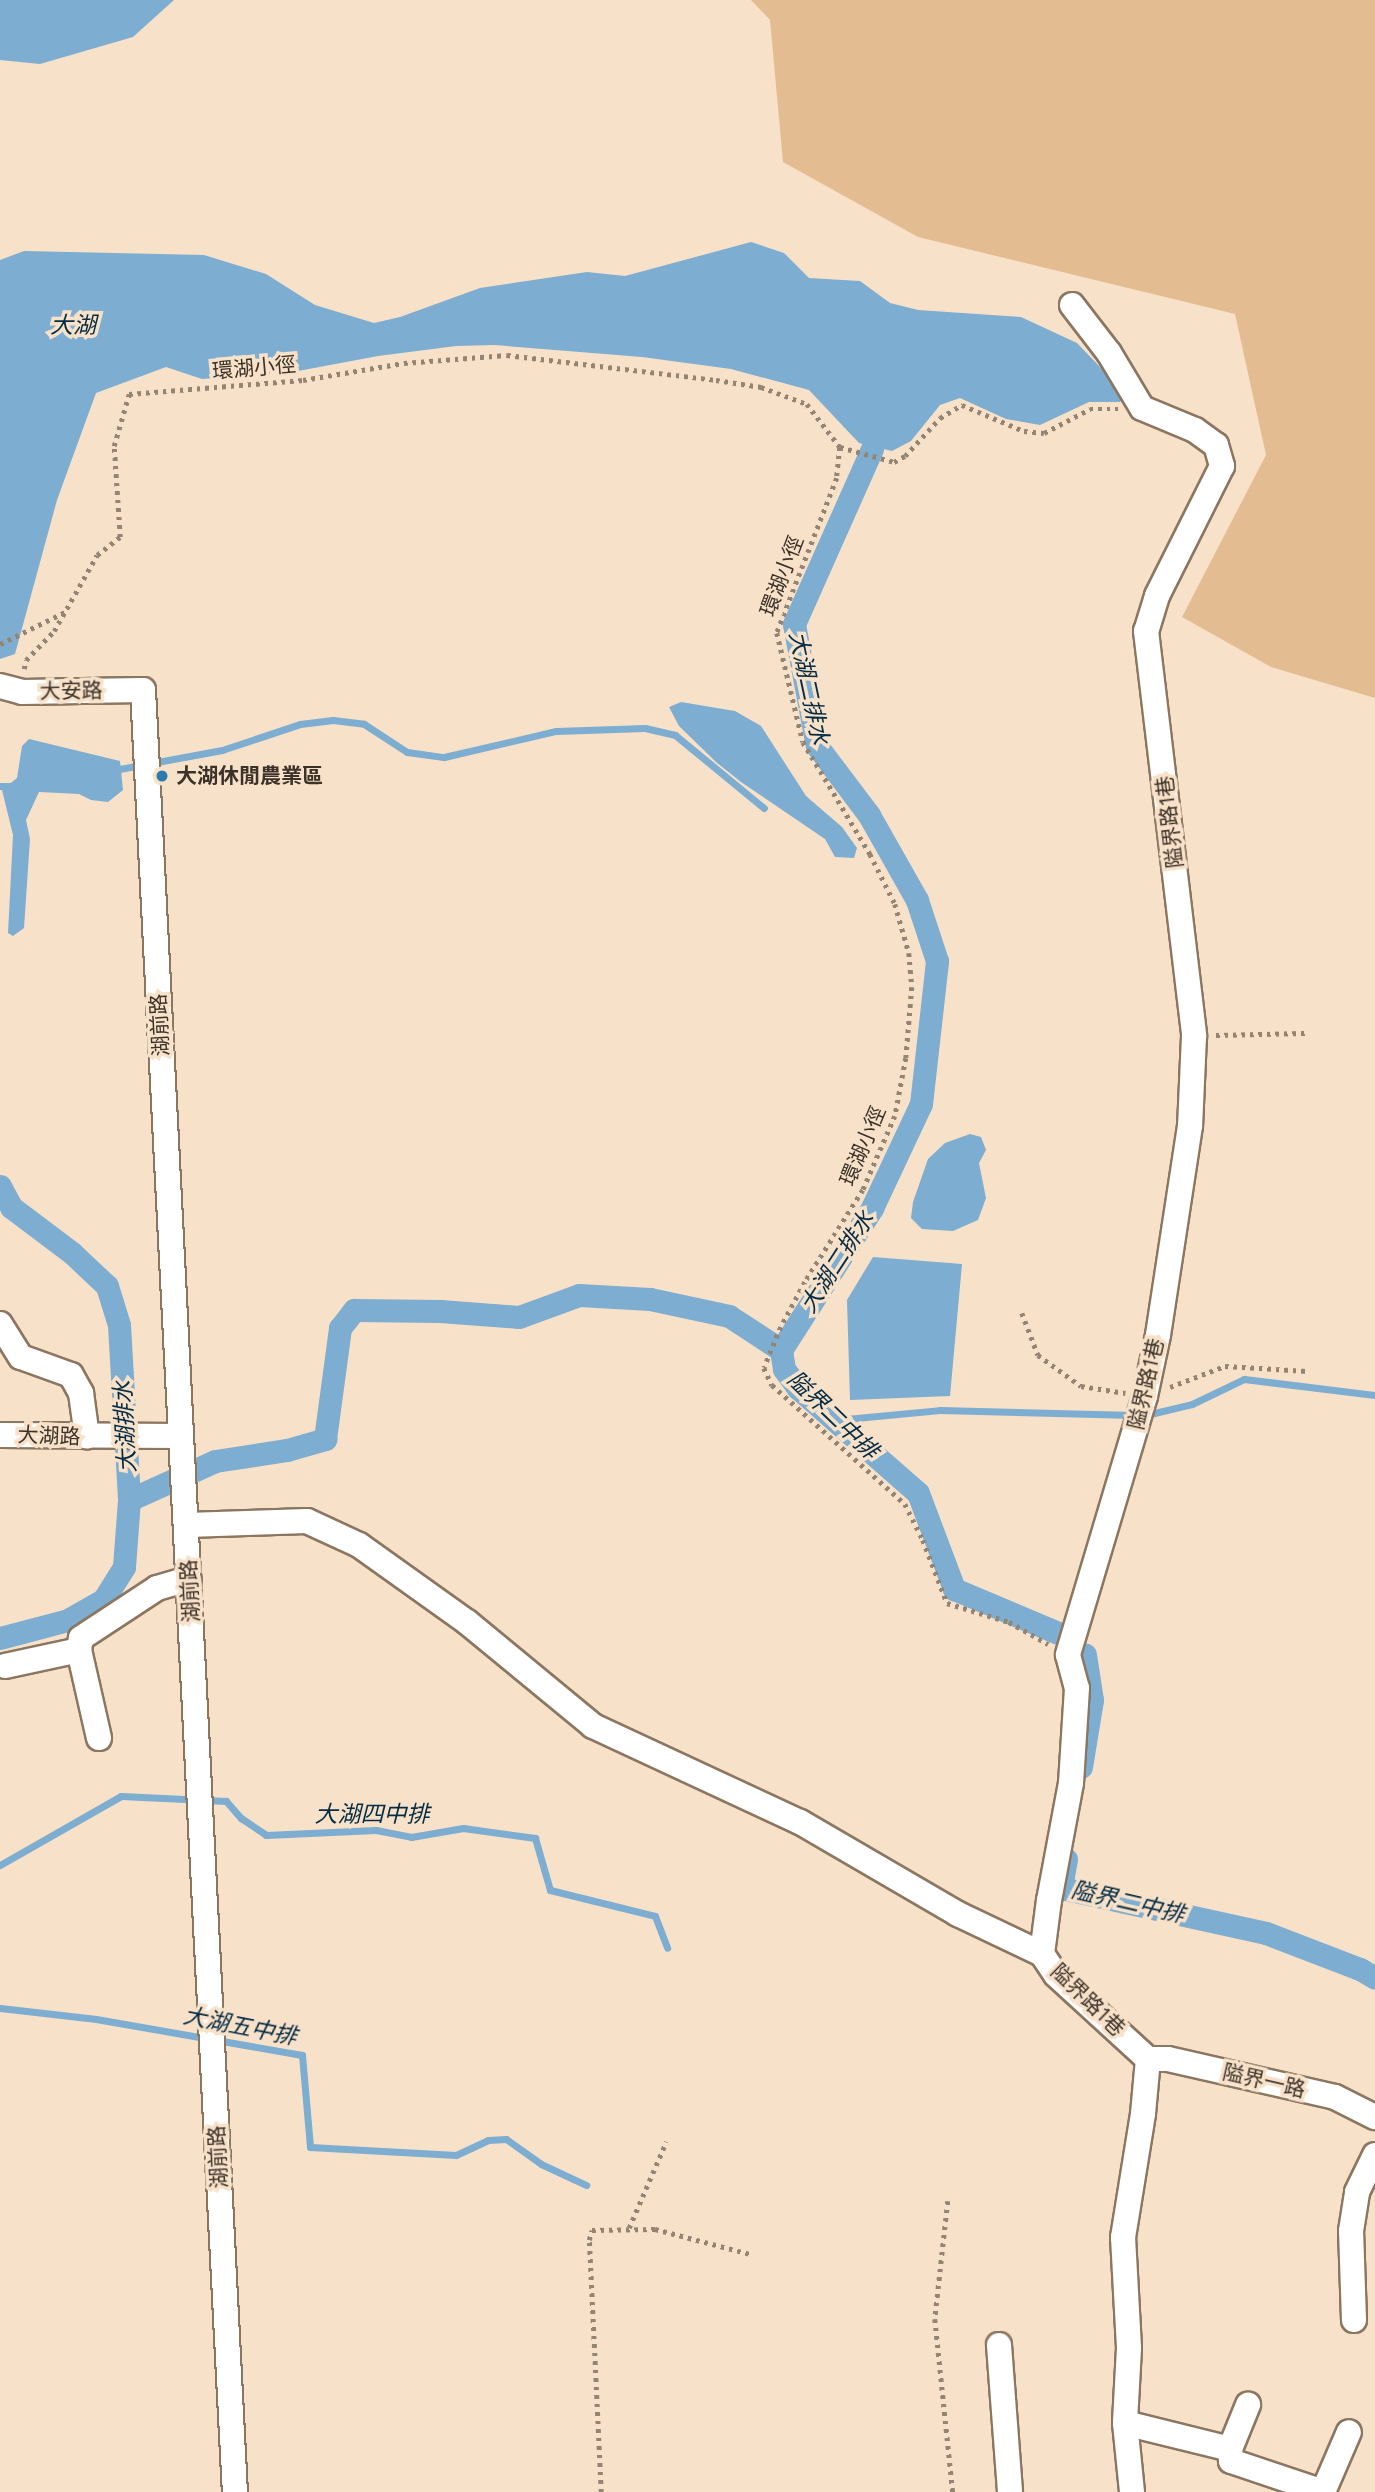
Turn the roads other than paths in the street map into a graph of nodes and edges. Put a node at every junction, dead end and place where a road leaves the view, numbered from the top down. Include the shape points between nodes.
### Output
1 (1072, 305) dead end
2 (11, 689) edge
3 (143, 690) joint
4 (0, 1324) edge
5 (0, 1434) edge
6 (181, 1436) junction
7 (87, 1437) junction
8 (187, 1525) junction
9 (189, 1579) junction
10 (79, 1650) junction
11 (5, 1666) dead end
12 (99, 1738) dead end
13 (1042, 1954) junction
14 (1148, 2059) junction
15 (1375, 2117) edge
16 (1375, 2155) edge
17 (1354, 2320) dead end
18 (999, 2345) dead end
19 (1248, 2405) dead end
20 (1125, 2423) junction
21 (1349, 2432) dead end
22 (1230, 2449) junction
23 (235, 2492) edge
24 (1010, 2492) edge
25 (1132, 2492) edge
26 (1323, 2492) edge

1 - 13 street, 隘界路1巷 via 1109,353 1142,408 1195,430 1216,445 1222,466 1157,596 1146,631 1194,1036 1190,1126 1158,1335 1132,1446 1068,1655 1077,1688 1071,1783
2 - 3 street, 大安路
3 - 6 street, 湖前路
4 - 7 street via 20,1357 71,1375 81,1393
5 - 7 street, 大湖路
6 - 7 street, 大湖路
6 - 8 street, 湖前路
8 - 9 street, 湖前路
8 - 13 street via 307,1521 359,1545 467,1622 593,1726 800,1822 958,1914
9 - 10 street via 157,1588 81,1638
9 - 23 street, 湖前路
10 - 11 street
10 - 12 street
13 - 14 street, 隘界路1巷 via 1056,1975
14 - 15 street, 隘界一路 via 1168,2059 1335,2096
14 - 20 street via 1123,2237 1129,2348
16 - 17 street via 1357,2192 1351,2231
18 - 24 street
19 - 22 street
20 - 22 street
20 - 25 street
21 - 26 street
22 - 26 street via 1231,2461

